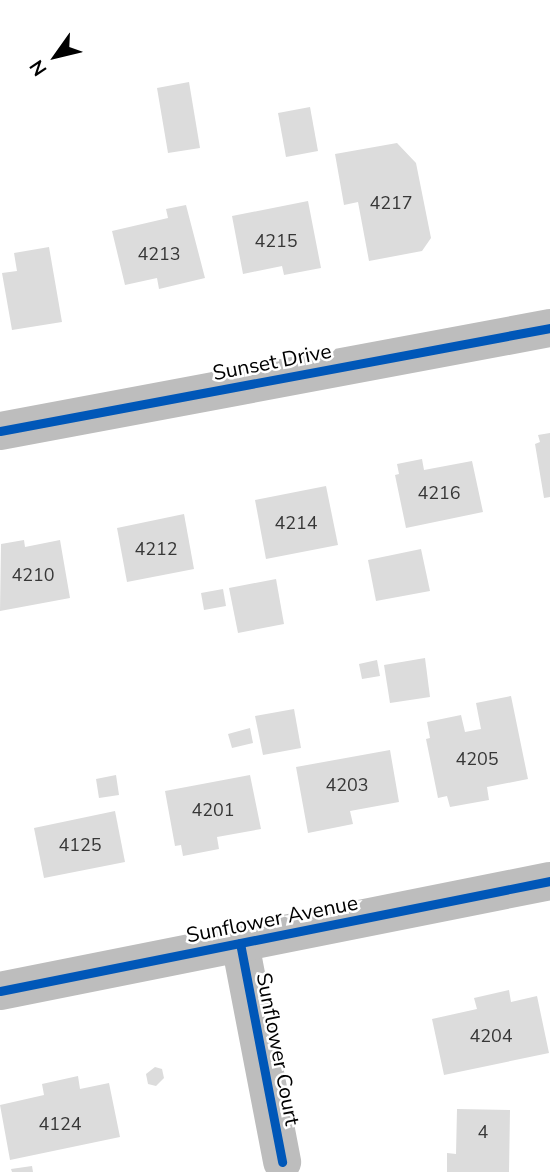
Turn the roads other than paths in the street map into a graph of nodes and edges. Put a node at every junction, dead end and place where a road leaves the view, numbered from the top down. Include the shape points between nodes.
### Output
1 (550, 328) edge
2 (0, 430) edge
3 (550, 881) edge
4 (240, 943) junction
5 (0, 991) edge
6 (282, 1162) dead end

1 - 2 street, Sunset Drive
3 - 4 street, Sunflower Avenue
4 - 5 street, Sunflower Avenue
4 - 6 street, Sunflower Court

